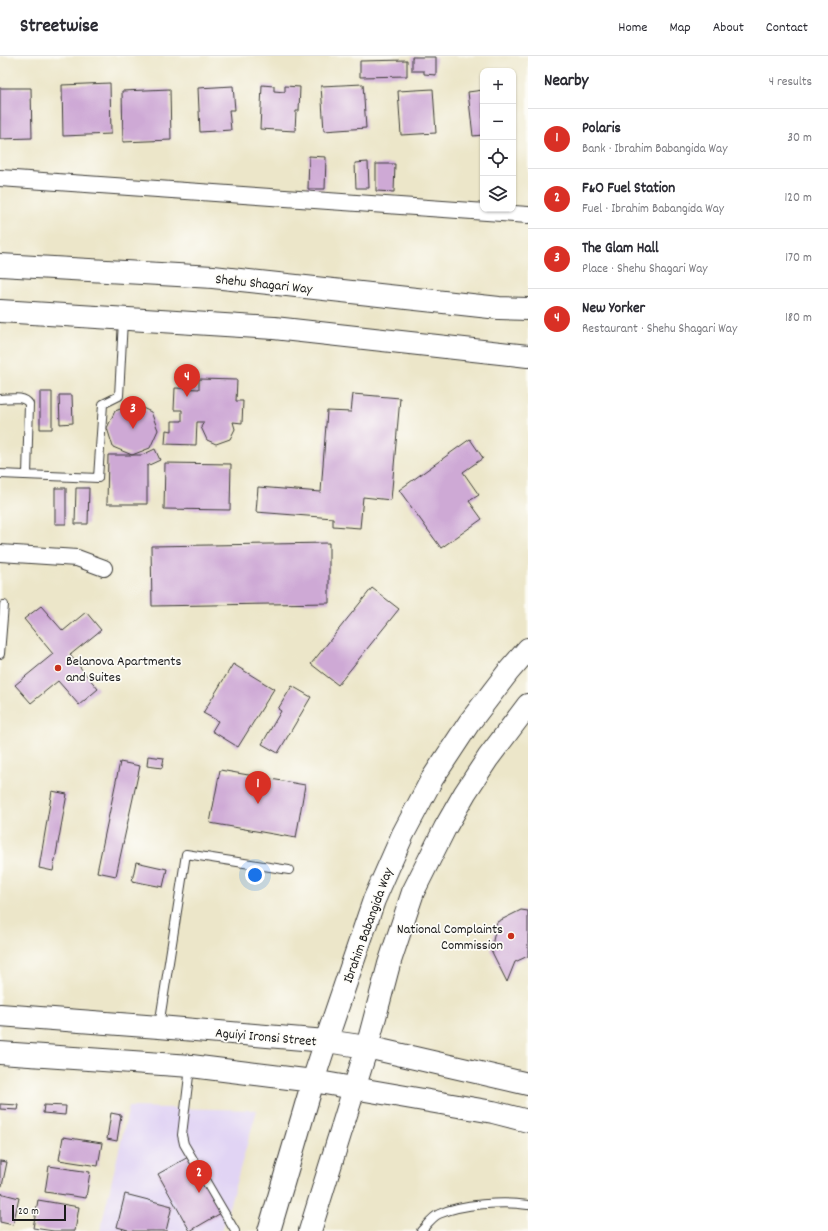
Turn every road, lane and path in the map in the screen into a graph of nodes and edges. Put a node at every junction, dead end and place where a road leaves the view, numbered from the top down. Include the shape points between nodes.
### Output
1 (0, 178) edge
2 (528, 215) edge
3 (0, 265) edge
4 (528, 309) edge
5 (0, 311) edge
6 (123, 319) junction
7 (528, 356) edge
8 (0, 399) edge
9 (0, 474) edge
10 (27, 475) junction
11 (0, 553) edge
12 (104, 568) dead end
13 (4, 605) dead end
14 (528, 650) edge
15 (0, 654) edge
16 (528, 705) edge
17 (289, 870) dead end
18 (0, 1016) edge
19 (159, 1027) junction
20 (326, 1041) junction
21 (367, 1047) junction
22 (0, 1053) edge
23 (191, 1066) junction
24 (312, 1081) junction
25 (528, 1084) edge
26 (354, 1088) junction
27 (528, 1121) edge
28 (528, 1205) edge
29 (235, 1231) edge
30 (269, 1231) edge
31 (310, 1231) edge
32 (420, 1231) edge

1 - 2 street
3 - 4 main road, Shehu Shagari Way via 213,277
5 - 6 main road
6 - 7 main road via 274,328
6 - 10 lane via 119,396 103,404 98,478
8 - 10 lane via 23,399 29,404
9 - 10 lane
11 - 12 street via 77,558
13 - 15 lane
14 - 20 main road, Ibrahim Babangida Way via 469,723 432,779 403,834 374,900
16 - 21 main road via 465,793 413,892 389,964
17 - 19 lane via 186,854
18 - 19 main road, Aguiyi Ironsi Street
19 - 20 main road, Aguiyi Ironsi Street
20 - 21 main road, Aguiyi Ironsi Street
20 - 24 main road, Ibrahim Babangida Way
21 - 25 main road, Aguiyi Ironsi Street
21 - 26 main road
22 - 23 main road
23 - 24 main road
23 - 29 lane via 182,1135 184,1144
24 - 26 main road
24 - 30 main road, Ibrahim Babangida Way
26 - 27 main road via 493,1112
26 - 31 main road
28 - 32 lane via 494,1204 454,1209 437,1215

